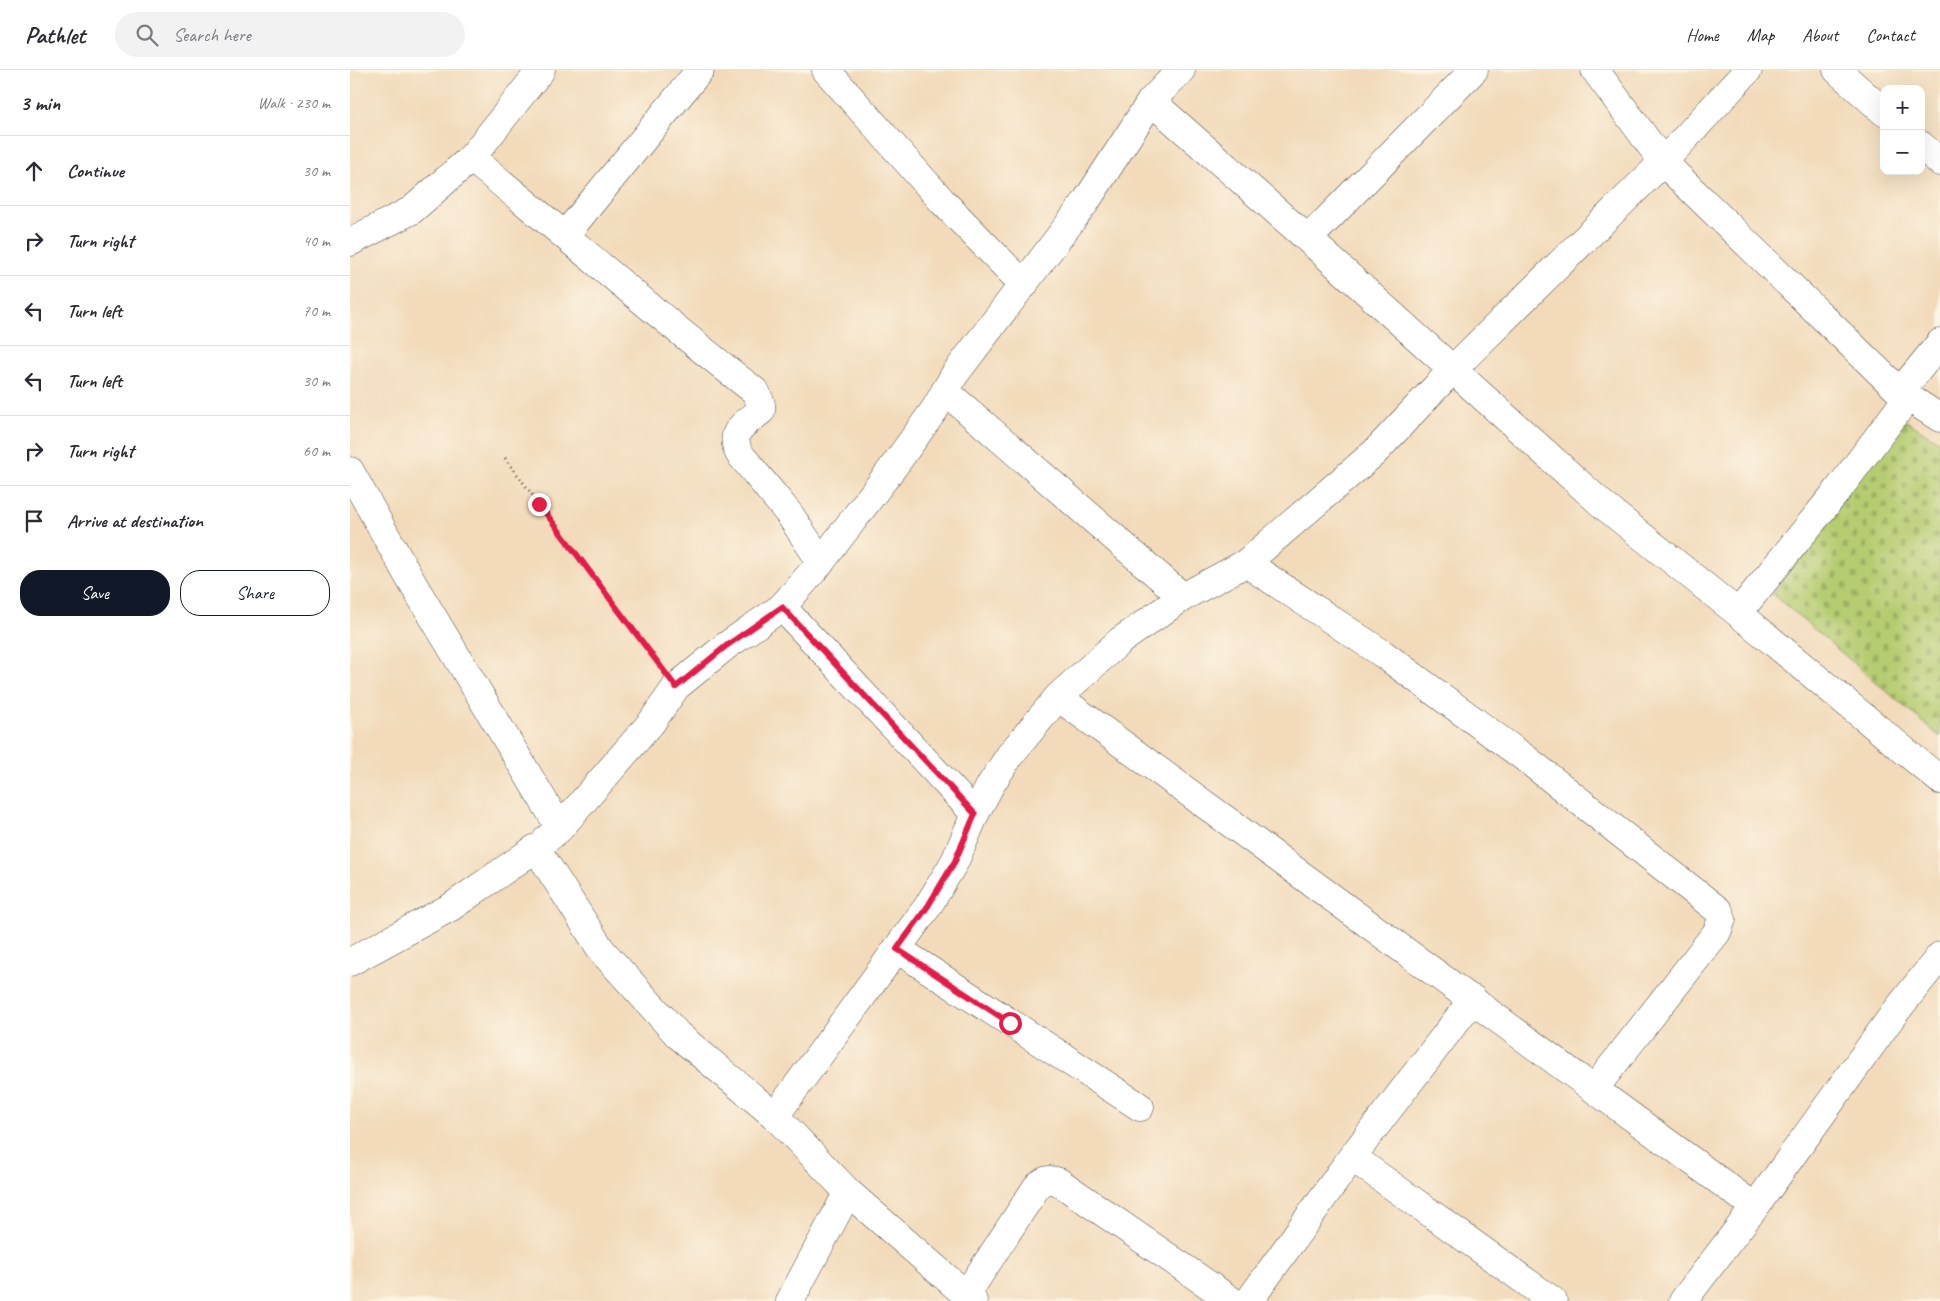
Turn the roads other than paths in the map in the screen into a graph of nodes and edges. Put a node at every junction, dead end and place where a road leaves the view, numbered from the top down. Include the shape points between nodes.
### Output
1 (541, 70) edge
2 (700, 70) edge
3 (826, 70) edge
4 (1181, 70) edge
5 (1474, 70) edge
6 (1595, 70) edge
7 (1748, 70) edge
8 (1837, 70) edge
9 (1151, 101) junction
10 (1880, 108) edge
11 (1925, 149) edge
12 (470, 158) junction
13 (1663, 162) junction
14 (1940, 162) edge
15 (566, 234) junction
16 (1308, 239) junction
17 (350, 242) edge
18 (1024, 285) junction
19 (1940, 343) edge
20 (1452, 370) junction
21 (945, 391) junction
22 (1904, 395) junction
23 (1940, 418) edge
24 (350, 471) edge
25 (822, 562) junction
26 (1246, 563) junction
27 (1183, 597) junction
28 (782, 607) junction
29 (1738, 613) junction
30 (1058, 697) junction
31 (1940, 780) edge
32 (975, 814) junction
33 (560, 828) junction
34 (536, 848) junction
35 (897, 949) junction
36 (1940, 956) edge
37 (350, 962) edge
38 (1473, 999) junction
39 (1594, 1089) junction
40 (1140, 1107) dead end
41 (775, 1116) junction
42 (1352, 1158) junction
43 (848, 1192) junction
44 (1755, 1207) junction
45 (969, 1298) edge
46 (790, 1301) edge
47 (1232, 1301) edge
48 (1249, 1301) edge
49 (1554, 1301) edge
50 (1684, 1301) edge

1 - 12 street
2 - 15 street
3 - 18 street via 943,202
4 - 9 street
5 - 16 street
6 - 13 street
7 - 13 street
8 - 10 street
9 - 16 street
9 - 18 street via 1086,203
11 - 14 street
12 - 15 street
12 - 17 street via 412,210
13 - 20 street
13 - 22 street
15 - 25 street via 679,334 756,392 761,411 736,432 734,442 738,453 790,515
16 - 20 street
18 - 21 street
19 - 22 street
20 - 26 street via 1374,453
20 - 29 street via 1603,505
21 - 25 street
21 - 27 street
22 - 23 street
22 - 29 street via 1838,490
24 - 33 street via 410,579
25 - 28 street
26 - 27 street
26 - 39 street via 1383,654 1525,758 1719,911 1721,925 1717,932
27 - 30 street via 1120,641
28 - 32 street
28 - 33 street via 726,646 676,687 651,723
29 - 31 street
30 - 32 street via 1010,755
30 - 38 street
32 - 35 street via 955,861
33 - 34 street
34 - 37 street via 451,907
34 - 41 street via 602,951 678,1035
35 - 40 street
35 - 41 street
36 - 44 street via 1882,1030
38 - 39 street
38 - 42 street
39 - 44 street
41 - 43 street
42 - 48 street
42 - 49 street
43 - 45 street
43 - 46 street
44 - 50 street
45 - 47 street via 1036,1188 1050,1179 1059,1182

